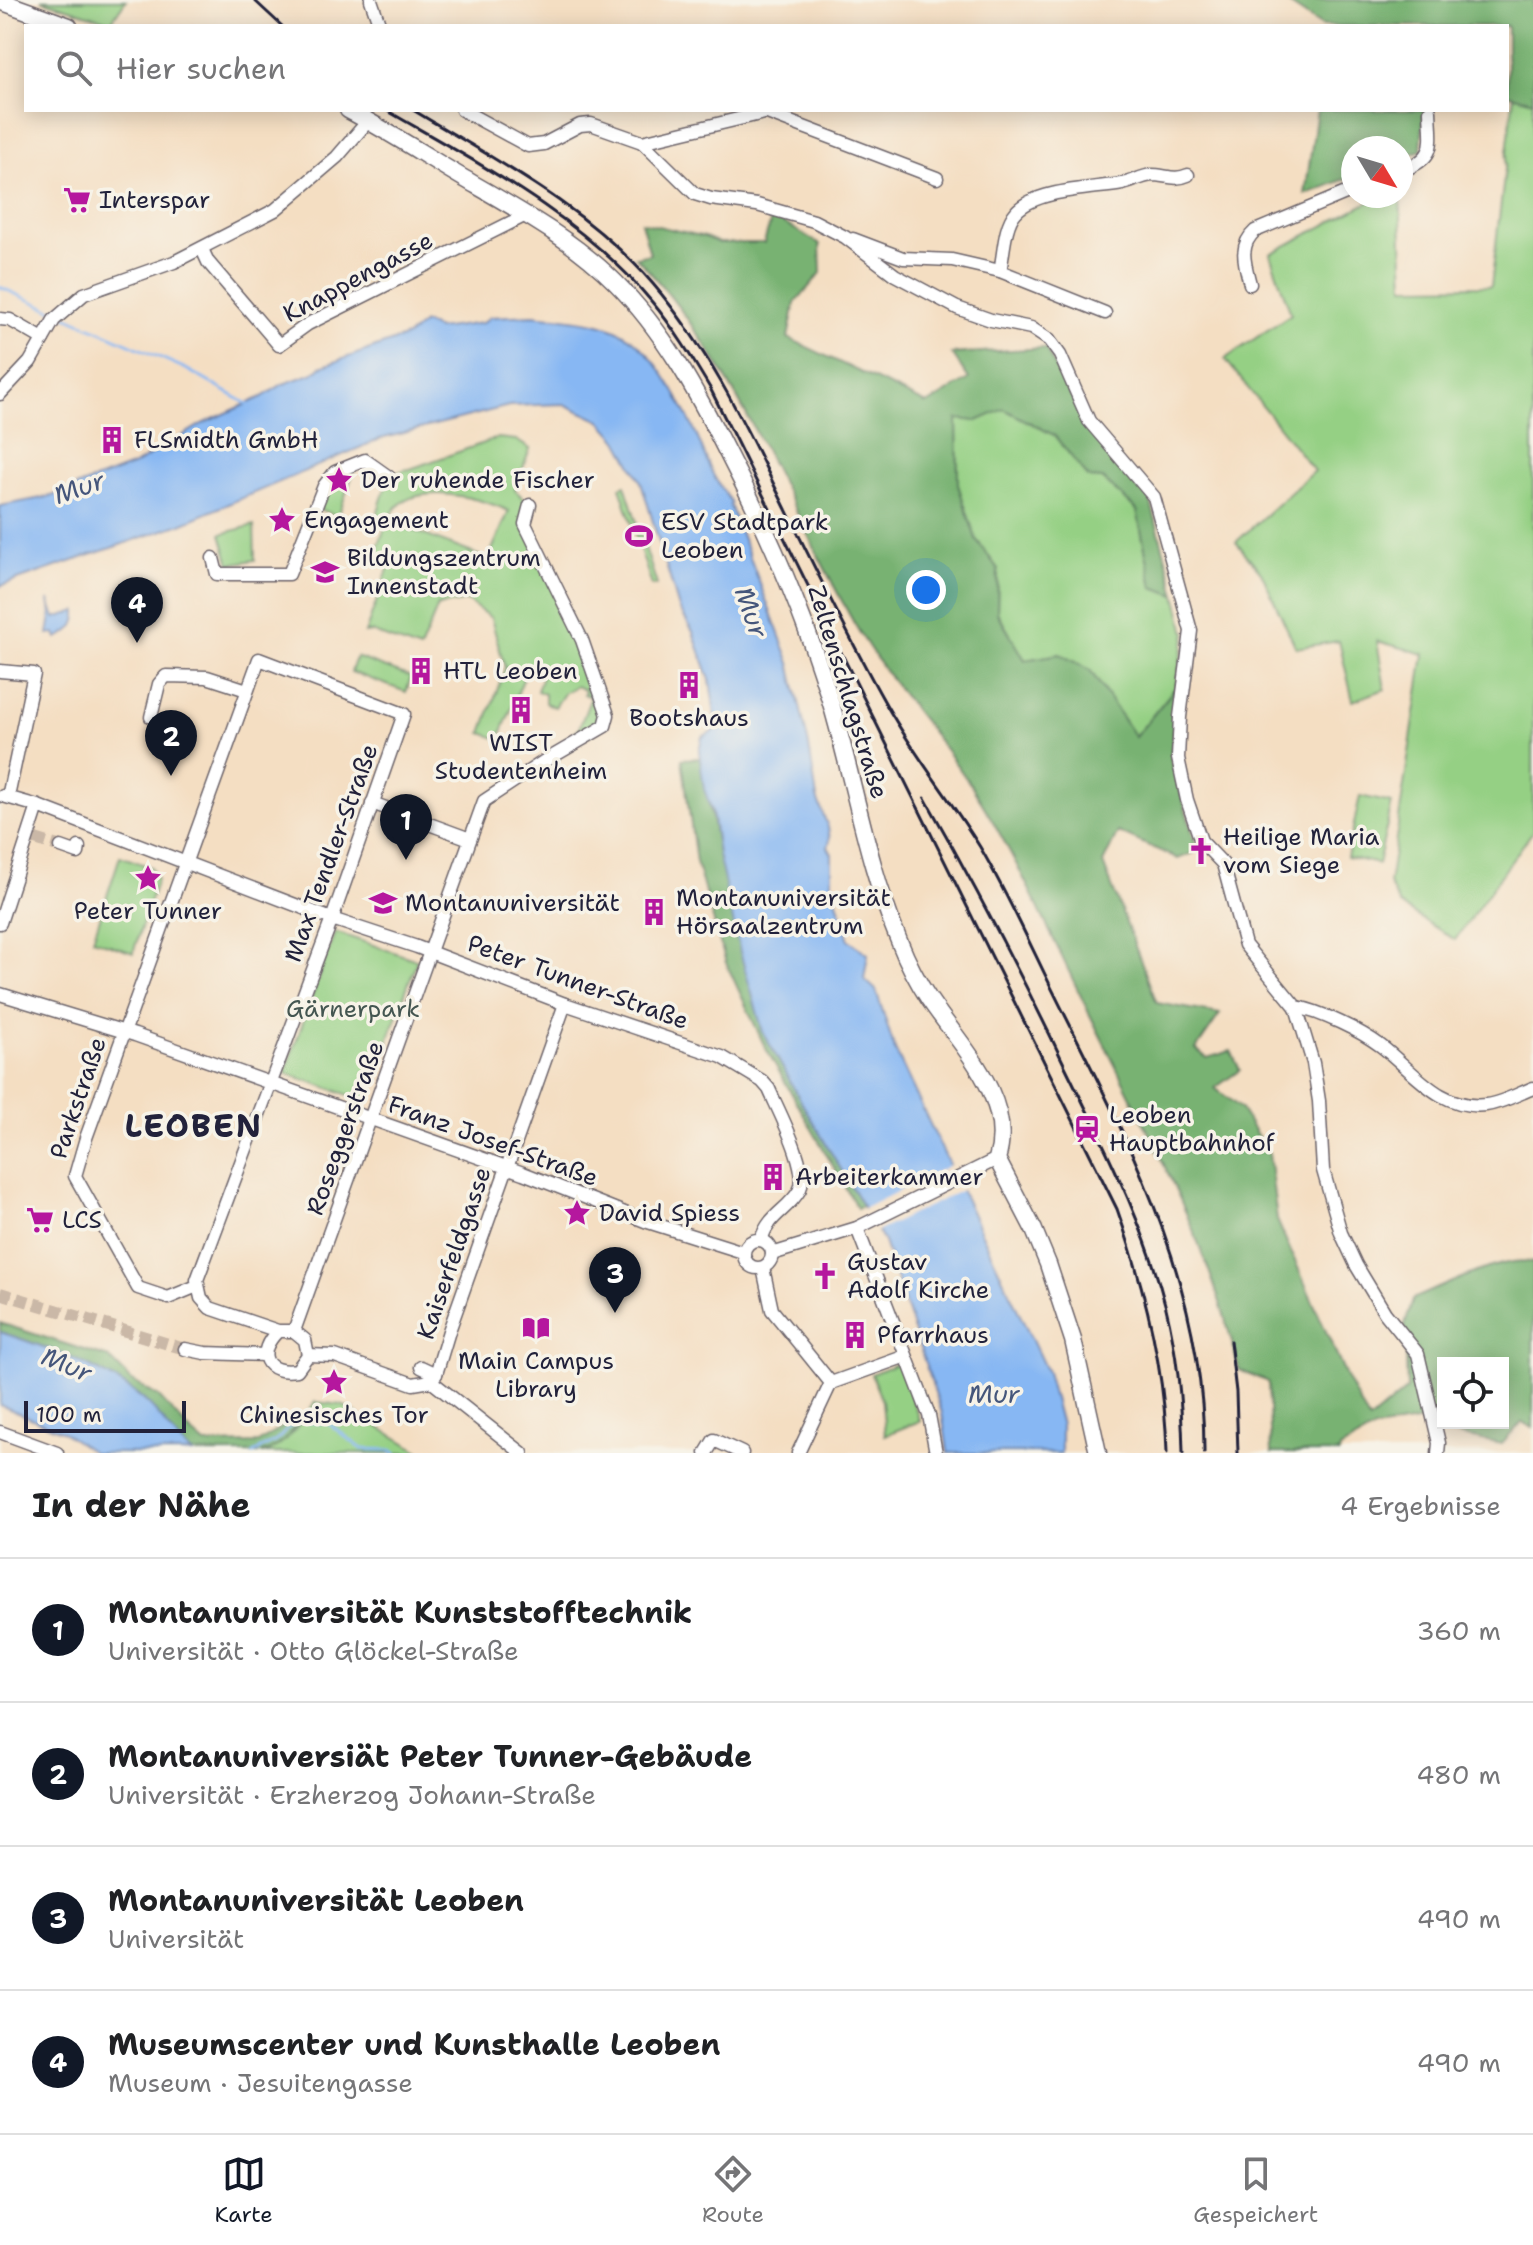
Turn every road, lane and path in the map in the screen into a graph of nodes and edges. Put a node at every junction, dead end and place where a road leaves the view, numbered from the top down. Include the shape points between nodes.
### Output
1 (371, 0) edge
2 (0, 1) edge
3 (63, 24) edge
4 (379, 24) edge
5 (352, 112) edge
6 (466, 112) edge
7 (768, 112) edge
8 (774, 112) edge
9 (1430, 112) edge
10 (368, 121) junction
11 (642, 142) junction
12 (1413, 165) edge
13 (1188, 175) dead end
14 (937, 178) dead end
15 (1341, 195) edge
16 (526, 215) junction
17 (845, 237) junction
18 (202, 249) junction
19 (1000, 271) junction
20 (1250, 284) dead end
21 (1105, 313) dead end
22 (0, 319) edge
23 (43, 339) junction
24 (0, 394) edge
25 (389, 477) dead end
26 (530, 505) dead end
27 (213, 558) dead end
28 (259, 659) joint
29 (0, 671) edge
30 (247, 690) junction
31 (151, 717) dead end
32 (3, 796) edge
33 (372, 803) junction
34 (39, 810) junction
35 (470, 839) junction
36 (61, 847) tunnel mouth
37 (79, 847) dead end
38 (185, 864) junction
39 (332, 919) junction
40 (0, 923) edge
41 (431, 952) junction
42 (0, 994) edge
43 (565, 1004) junction
44 (1296, 1007) junction
45 (124, 1032) junction
46 (270, 1083) junction
47 (1533, 1088) edge
48 (372, 1119) junction
49 (997, 1159) junction
50 (507, 1168) junction
51 (861, 1226) junction
52 (761, 1240) junction
53 (743, 1252) junction
54 (772, 1254) junction
55 (763, 1268) junction
56 (197, 1286) junction
57 (278, 1331) junction
58 (294, 1331) junction
59 (185, 1349) tunnel mouth
60 (265, 1355) junction
61 (308, 1355) junction
62 (906, 1356) junction
63 (421, 1367) dead end
64 (434, 1378) junction
65 (831, 1383) junction
66 (0, 1432) edge
67 (57, 1453) edge
68 (522, 1453) edge
69 (706, 1453) edge
70 (742, 1453) edge
71 (798, 1453) edge
72 (936, 1453) edge
73 (1098, 1453) edge
74 (1438, 1453) edge

1 - 4 street
2 - 3 main road
5 - 10 main road, Zeltenschlagstraße
6 - 11 street via 528,146 591,124
7 - 11 street
8 - 14 street
9 - 12 street via 1432,147 1427,158
10 - 16 main road, Zeltenschlagstraße
10 - 18 street via 337,157 275,210
11 - 17 street via 695,194 814,221
13 - 19 street via 1152,175 1025,204 1009,225
15 - 20 street via 1246,239 1243,256
16 - 18 street, Knappengasse via 308,324 279,345
16 - 49 main road, Zeltenschlagstraße via 578,250 637,305 678,361 766,527 840,734 886,910 902,950 970,1054 1001,1119
17 - 19 street via 903,258 952,260
17 - 44 street via 895,275 957,308 1031,328 1049,340 1089,421 1154,497 1191,631 1178,758 1187,800 1201,841 1223,864 1245,945
18 - 23 street via 84,294 54,320
19 - 21 street
22 - 23 street
23 - 24 street via 20,375
25 - 27 street via 365,460 335,472 289,574 217,574
26 - 35 street, Roseggerstraße via 525,524 582,640 608,715 605,726 569,753 488,797
28 - 30 street, Parkstraße
28 - 33 street, Max Tendler-Straße via 404,714
29 - 32 street via 34,674
30 - 31 street via 207,677 166,676
30 - 38 street, Parkstraße
32 - 34 street, Peter Tunner-Straße
33 - 35 street
33 - 39 street, Max Tendler-Straße
34 - 38 street, Peter Tunner-Straße
34 - 40 street
35 - 41 street, Roseggerstraße
36 - 37 street via 78,853
38 - 39 street, Peter Tunner-Straße
38 - 45 street, Parkstraße
39 - 41 street, Peter Tunner-Straße
39 - 46 street, Max Tendler-Straße
41 - 43 street, Peter Tunner-Straße
41 - 48 street, Roseggerstraße
42 - 45 street, Franz Josef-Straße
43 - 50 street, Kaiserfeldgasse
43 - 52 street, Peter Tunner-Straße via 722,1057 769,1089 801,1166 802,1183 769,1221
44 - 47 street via 1379,1045 1426,1087 1450,1100 1489,1105
44 - 74 street via 1313,1063 1323,1170 1341,1233 1385,1313 1418,1354
45 - 46 street, Franz Josef-Straße
45 - 56 street, Parkstraße via 75,1176 138,1288 168,1298
46 - 48 street, Franz Josef-Straße
46 - 56 street, Max Tendler-Straße
48 - 50 street, Franz Josef-Straße
48 - 58 street, Roseggerstraße
49 - 51 street
49 - 73 main road via 1034,1230 1073,1340
50 - 53 street, Franz Josef-Straße
50 - 64 street, Kaiserfeldgasse
51 - 54 street
51 - 62 street
52 - 53 street via 750,1242
52 - 54 street
53 - 55 street via 750,1267
54 - 55 street
55 - 65 street via 772,1310
56 - 57 street via 210,1308
57 - 58 street
57 - 60 street via 267,1342
58 - 61 street via 305,1340
59 - 60 street
60 - 61 street via 281,1373 297,1370
61 - 64 street via 335,1356 413,1384
62 - 65 street
62 - 72 street via 929,1415
63 - 64 street
64 - 68 street
65 - 71 street
66 - 67 street
69 - 70 street via 714,1440

